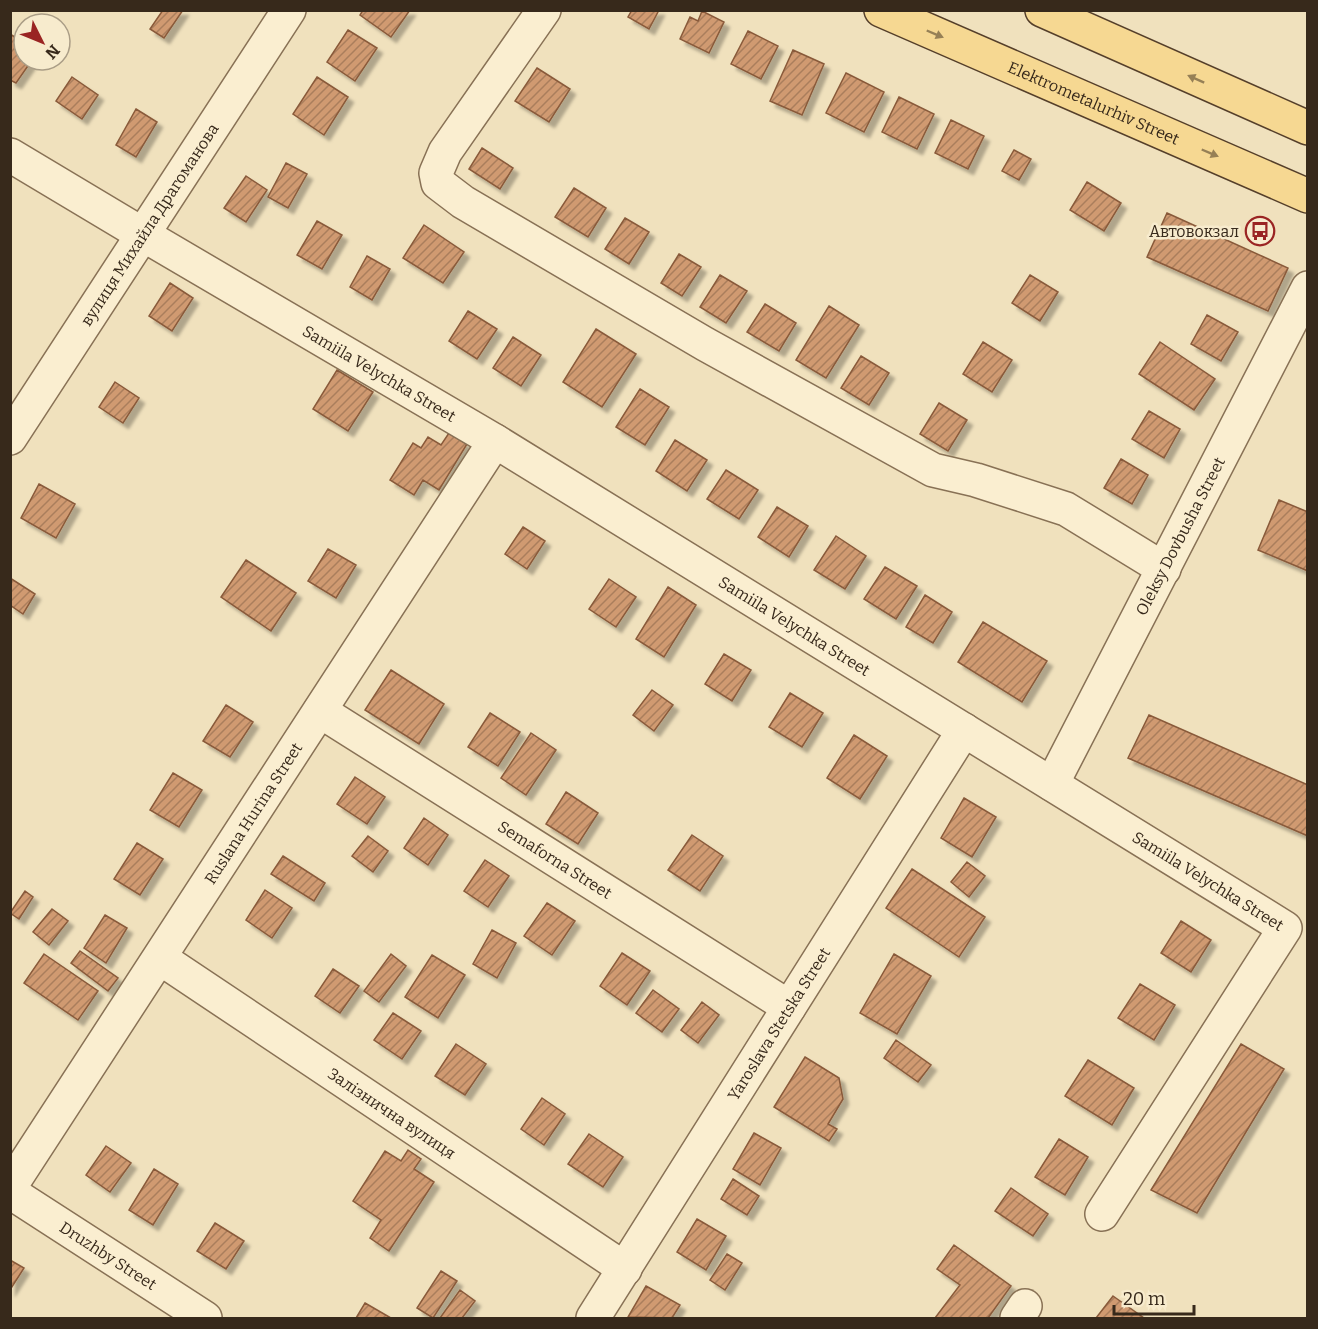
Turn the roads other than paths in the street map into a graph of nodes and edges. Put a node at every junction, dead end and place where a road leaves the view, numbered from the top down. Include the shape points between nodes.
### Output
1 (289, 10) edge
2 (544, 10) edge
3 (881, 10) edge
4 (1042, 10) edge
5 (1308, 128) edge
6 (10, 155) edge
7 (1308, 196) edge
8 (142, 234) junction
9 (1308, 288) edge
10 (10, 438) edge
11 (495, 441) junction
12 (1164, 569) junction
13 (320, 711) junction
14 (964, 730) junction
15 (1052, 784) junction
16 (160, 958) junction
17 (789, 1007) junction
18 (10, 1187) edge
19 (10, 1192) edge
20 (1102, 1214) dead end
21 (625, 1269) junction
22 (205, 1318) edge
23 (593, 1318) edge

1 - 8 street, вулиця Михайла Драгоманова
2 - 12 street via 445,152 436,173 438,183 463,202 705,344 933,470 1066,509
3 -> 7 main road, Elektrometalurhiv Street
5 -> 4 main road
6 - 8 street, Samiila Velychka Street
8 - 10 street, вулиця Михайла Драгоманова
8 - 11 street, Samiila Velychka Street
9 - 12 street, Oleksy Dovbusha Street
11 - 13 street, Ruslana Hurina Street
11 - 14 street, Samiila Velychka Street
12 - 15 street, Oleksy Dovbusha Street
13 - 16 street, Ruslana Hurina Street
13 - 17 street, Semaforna Street
14 - 15 street, Samiila Velychka Street
14 - 17 street, Yaroslava Stetska Street
15 - 20 street, Samiila Velychka Street via 1285,928
16 - 18 street, Ruslana Hurina Street
16 - 21 street, Залізнична вулиця
17 - 21 street, Yaroslava Stetska Street
19 - 22 street, Druzhby Street
21 - 23 street, Yaroslava Stetska Street

